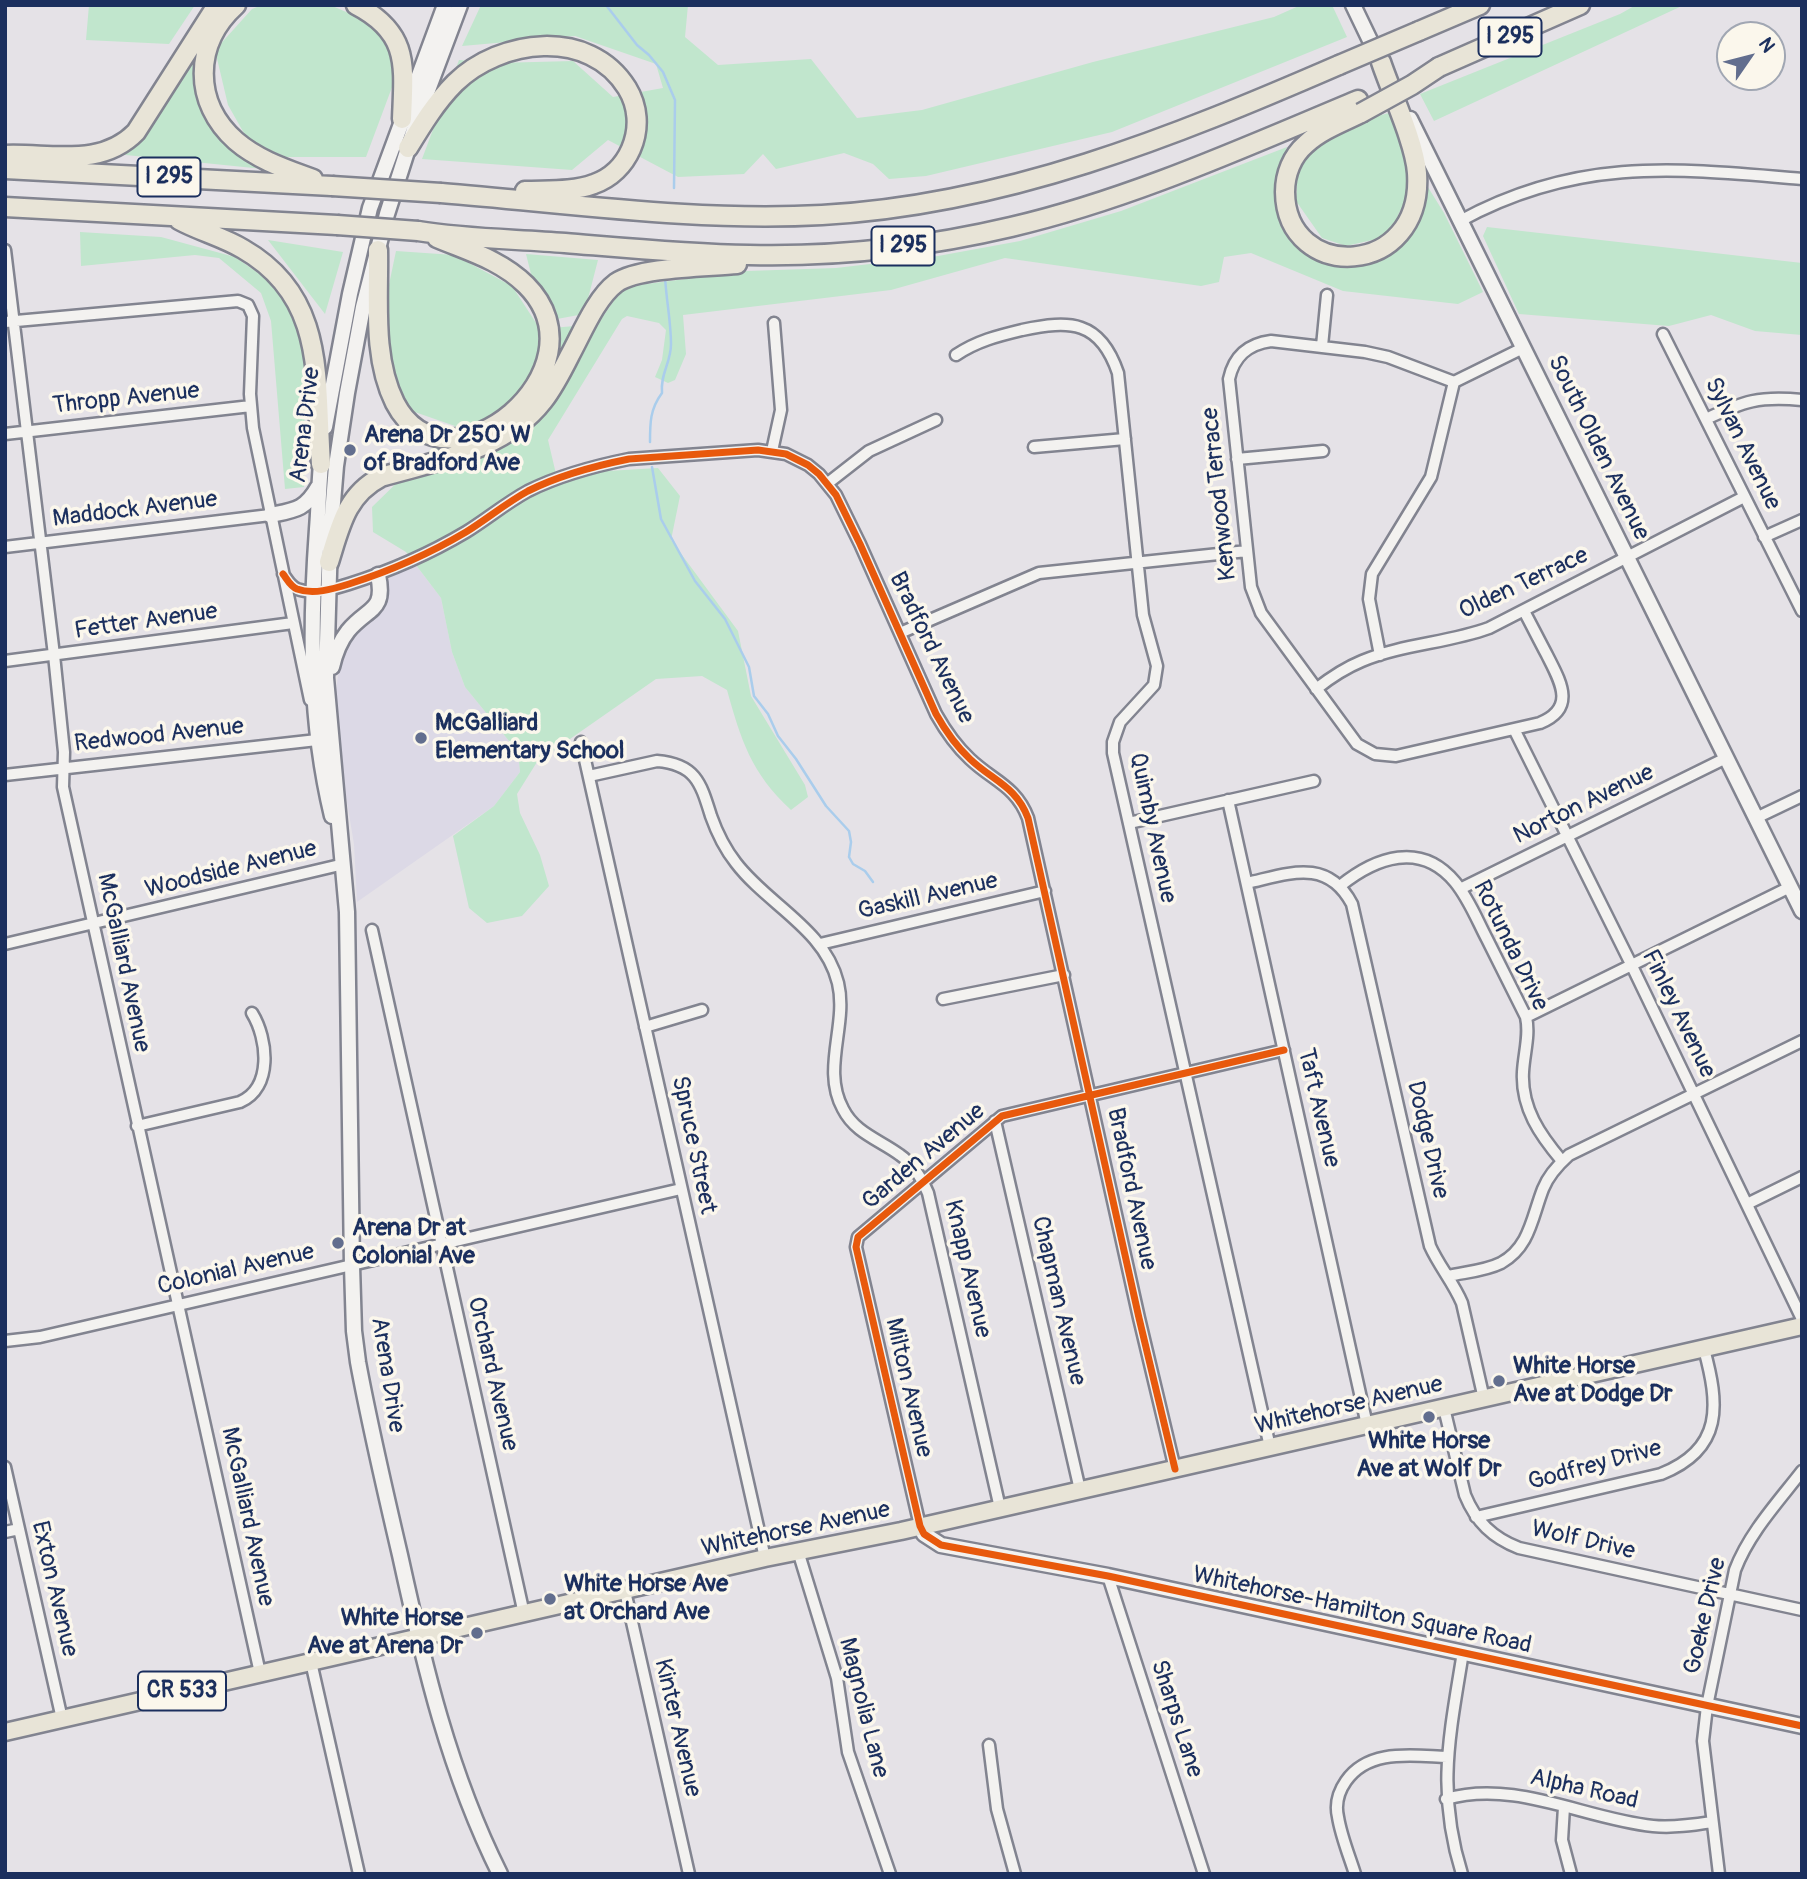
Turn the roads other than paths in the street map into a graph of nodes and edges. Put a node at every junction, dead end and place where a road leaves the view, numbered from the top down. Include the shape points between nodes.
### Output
1 (217, 5) edge
2 (236, 5) edge
3 (356, 5) edge
4 (445, 5) edge
5 (460, 5) edge
6 (1353, 5) edge
7 (1480, 5) edge
8 (1580, 5) edge
9 (1381, 62) junction
10 (1360, 107) junction
11 (402, 119) junction
12 (408, 148) junction
13 (5, 155) edge
14 (5, 169) edge
15 (1802, 179) edge
16 (332, 186) junction
17 (470, 195) junction
18 (5, 207) edge
19 (173, 217) junction
20 (1460, 221) junction
21 (421, 231) junction
22 (378, 250) junction
23 (6, 251) edge
24 (844, 253) junction
25 (1327, 295) dead end
26 (10, 322) edge
27 (774, 323) dead end
28 (1663, 334) dead end
29 (1322, 346) junction
30 (1523, 348) junction
31 (956, 355) dead end
32 (1454, 382) junction
33 (1802, 400) edge
34 (251, 406) junction
35 (1706, 419) junction
36 (936, 420) dead end
37 (27, 431) junction
38 (5, 434) edge
39 (1125, 439) junction
40 (1034, 447) dead end
41 (772, 451) junction
42 (1323, 451) dead end
43 (1237, 459) junction
44 (321, 464) junction
45 (321, 483) junction
46 (828, 483) junction
47 (1744, 496) junction
48 (270, 515) junction
49 (1802, 520) edge
50 (1764, 537) junction
51 (40, 543) junction
52 (5, 547) edge
53 (1247, 551) junction
54 (1627, 557) junction
55 (1139, 561) junction
56 (329, 562) junction
57 (283, 574) junction
58 (378, 575) junction
59 (328, 590) junction
60 (313, 591) junction
61 (1524, 611) junction
62 (1802, 611) edge
63 (293, 623) junction
64 (900, 633) junction
65 (54, 655) junction
66 (1380, 655) junction
67 (5, 661) edge
68 (1316, 689) junction
69 (328, 696) junction
70 (315, 723) junction
71 (1514, 729) junction
72 (317, 740) junction
73 (581, 742) dead end
74 (1726, 758) junction
75 (64, 768) junction
76 (5, 775) edge
77 (589, 776) junction
78 (1314, 781) dead end
79 (1802, 796) edge
80 (1228, 800) junction
81 (1756, 818) junction
82 (1129, 823) junction
83 (1567, 836) junction
84 (344, 864) junction
85 (1247, 883) junction
86 (1340, 886) junction
87 (1790, 887) junction
88 (1460, 889) junction
89 (1045, 891) junction
90 (1802, 911) edge
91 (93, 925) junction
92 (372, 930) dead end
93 (5, 944) edge
94 (820, 944) junction
95 (1631, 964) junction
96 (1064, 975) junction
97 (943, 999) dead end
98 (702, 1010) dead end
99 (252, 1013) dead end
100 (1526, 1017) junction
101 (646, 1027) junction
102 (1802, 1041) edge
103 (1284, 1050) junction
104 (1185, 1073) junction
105 (1694, 1094) junction
106 (1090, 1095) junction
107 (995, 1121) junction
108 (137, 1126) junction
109 (1562, 1161) junction
110 (1802, 1177) edge
111 (923, 1181) junction
112 (681, 1189) junction
113 (1747, 1204) junction
114 (442, 1245) junction
115 (859, 1258) joint
116 (352, 1266) junction
117 (1448, 1276) junction
118 (178, 1305) junction
119 (1802, 1319) edge
120 (1802, 1326) edge
121 (5, 1341) edge
122 (1704, 1349) junction
123 (1484, 1399) junction
124 (1444, 1408) junction
125 (1367, 1425) junction
126 (1270, 1447) junction
127 (5, 1468) edge
128 (1175, 1469) junction
129 (1802, 1471) edge
130 (1080, 1490) junction
131 (1000, 1508) junction
132 (1476, 1517) junction
133 (920, 1526) junction
134 (19, 1529) junction
135 (5, 1532) edge
136 (798, 1551) junction
137 (765, 1558) junction
138 (1108, 1576) junction
139 (625, 1591) junction
140 (1730, 1595) junction
141 (1802, 1610) edge
142 (524, 1615) junction
143 (418, 1638) junction
144 (1463, 1652) junction
145 (311, 1662) junction
146 (260, 1673) junction
147 (1707, 1706) junction
148 (62, 1719) junction
149 (1802, 1727) edge
150 (5, 1732) edge
151 (989, 1745) dead end
152 (1447, 1758) junction
153 (1446, 1799) junction
154 (1564, 1807) junction
155 (1712, 1822) junction
156 (359, 1874) edge
157 (500, 1874) edge
158 (689, 1874) edge
159 (890, 1874) edge
160 (1016, 1874) edge
161 (1204, 1874) edge
162 (1355, 1874) edge
163 (1462, 1874) edge
164 (1571, 1874) edge
165 (1719, 1874) edge

1 - 13 highway via 136,132 118,147 96,155
2 - 16 highway via 211,35 205,56 206,93 215,114 226,132 248,151
3 - 11 highway via 380,19 400,49
4 - 11 main road, Arena Drive
5 - 12 main road, Arena Drive
6 - 9 main road, South Olden Avenue
7 - 17 highway, I 295, bridge via 1209,119 1071,170 914,206 824,215 699,215
8 - 10 highway, I 295, bridge
9 - 10 highway via 1415,158 1415,202 1404,227 1386,247 1362,256 1338,256 1316,247 1298,231 1288,211 1285,186 1291,164 1305,145
9 - 20 main road, South Olden Avenue
10 - 24 highway, I 295 via 1083,207 956,238
11 - 44 main road, Arena Drive via 370,208 328,405
12 - 17 highway via 455,83 482,62 513,50 547,46 578,50 603,62 623,82 635,104 637,129 624,161 607,178 583,187
12 - 22 main road, Arena Drive
14 - 16 highway, I 295
15 - 20 street via 1684,169 1602,173 1513,196
16 - 17 highway, I 295, bridge
18 - 19 highway, I 295
19 - 21 highway, I 295, bridge
19 - 44 highway via 242,248 274,272 294,296 313,349
20 - 30 main road, South Olden Avenue
21 - 22 highway via 511,272 535,296 546,321 549,348 544,372 526,398 484,432 451,439 428,433 408,420 394,401 380,347
21 - 24 highway, I 295 via 696,253
22 - 56 main road, Arena Drive via 346,393
23 - 26 street, McGalliard Avenue
24 - 56 highway via 638,274 616,283 600,300 551,390 531,414 485,446 370,482 345,511
25 - 29 street
26 - 34 street via 243,302 251,310
26 - 37 street, McGalliard Avenue
27 - 41 street via 781,410
28 - 35 street, Sylvan Avenue
29 - 32 street, Kenwood Terrace via 1388,357
29 - 43 street, Kenwood Terrace via 1261,342 1237,359 1229,379
30 - 32 street
30 - 54 main road, South Olden Avenue
31 - 39 street, Quimby Avenue via 987,338 1048,324 1072,324 1085,330 1104,346 1118,373
32 - 66 street via 1431,477 1372,574 1368,599
33 - 35 street via 1750,400
34 - 37 street, Thropp Avenue
34 - 48 street
35 - 47 street, Sylvan Avenue
36 - 46 street via 869,451
37 - 38 street, Thropp Avenue
37 - 51 street, McGalliard Avenue
39 - 40 street
39 - 55 street, Quimby Avenue
41 - 46 street, Bradford Avenue via 808,465
41 - 58 street, Bradford Avenue via 629,459 586,469 530,490 445,544
42 - 43 street
43 - 53 street, Kenwood Terrace
44 - 45 main road, Arena Drive
45 - 48 main road via 303,507
45 - 60 main road, Arena Drive
46 - 64 street, Bradford Avenue
47 - 50 street, Sylvan Avenue
47 - 54 street, Olden Terrace
48 - 51 street, Maddock Avenue
48 - 57 street
49 - 50 street
50 - 62 street, Sylvan Avenue
51 - 52 street, Maddock Avenue
51 - 65 street, McGalliard Avenue
53 - 55 street
53 - 68 street, Kenwood Terrace via 1251,587 1261,613
54 - 61 street, Olden Terrace
54 - 74 main road, South Olden Avenue
55 - 64 street via 1039,573
55 - 82 street, Quimby Avenue via 1143,615 1157,666 1154,685 1120,722 1113,742
56 - 59 main road, Arena Drive
57 - 60 street via 298,589
57 - 63 street
58 - 59 street, Bradford Avenue
58 - 69 main road via 379,598 340,643
59 - 60 street, Bradford Avenue
59 - 69 main road, Arena Drive
60 - 70 main road, Arena Drive
61 - 66 street, Olden Terrace via 1469,635
61 - 71 street, Kenwood Terrace via 1562,684 1563,699 1549,720
63 - 65 street, Fetter Avenue
63 - 70 street
64 - 89 street, Bradford Avenue via 945,730 970,759 1022,802
65 - 67 street, Fetter Avenue
65 - 75 street, McGalliard Avenue
66 - 68 street, Olden Terrace via 1346,669
68 - 71 street, Kenwood Terrace via 1350,737 1375,754 1396,756
69 - 84 main road, Arena Drive
70 - 72 main road, Arena Drive
71 - 83 street, Finley Avenue
72 - 75 street, Redwood Avenue
72 - 84 main road, Arena Drive
73 - 77 street, Spruce Street
74 - 81 main road, South Olden Avenue
74 - 83 street, Norton Avenue
75 - 76 street, Redwood Avenue
75 - 91 street, McGalliard Avenue via 63,787
77 - 94 street, Knapp Avenue via 657,761 689,771 701,785 718,833 735,862
77 - 101 street, Spruce Street
78 - 80 street
79 - 81 street
80 - 82 street
80 - 85 street, Taft Avenue
81 - 87 main road, South Olden Avenue
82 - 104 street, Quimby Avenue
83 - 88 street, Norton Avenue
83 - 95 street, Finley Avenue
84 - 91 street, Woodside Avenue
84 - 116 main road, Arena Drive
85 - 86 street via 1305,872
85 - 103 street, Taft Avenue
86 - 88 street, Rotunda Drive via 1381,860 1404,857 1428,862
86 - 117 street, Dodge Drive via 1354,910 1430,1246
87 - 90 main road, South Olden Avenue
87 - 95 street
88 - 100 street, Rotunda Drive
89 - 94 street, Gaskill Avenue
89 - 96 street, Bradford Avenue
91 - 93 street, Woodside Avenue
91 - 108 street, McGalliard Avenue
92 - 114 street, Orchard Avenue via 379,979
94 - 111 street, Knapp Avenue via 834,969 841,998 833,1075 838,1100 861,1132 900,1154
95 - 100 street
95 - 105 street, Finley Avenue
96 - 97 street
96 - 106 street, Bradford Avenue
98 - 101 street
99 - 108 street via 263,1037 263,1074 252,1096
100 - 109 street, Rotunda Drive via 1523,1073 1528,1108 1541,1136
101 - 112 street, Spruce Street
102 - 105 street
103 - 104 street, Garden Avenue
103 - 125 street, Taft Avenue
104 - 106 street, Garden Avenue
104 - 126 street, Quimby Avenue
105 - 109 street
105 - 113 street, Finley Avenue
106 - 107 street, Garden Avenue
106 - 128 street, Bradford Avenue
107 - 111 street, Garden Avenue
107 - 130 street, Chapman Avenue
108 - 118 street, McGalliard Avenue
109 - 117 street via 1544,1188 1528,1236 1512,1255 1488,1268
110 - 113 street
111 - 115 street, Garden Avenue via 859,1237
111 - 131 street, Knapp Avenue
112 - 114 street, Colonial Avenue
112 - 137 street, Spruce Street
113 - 119 street, Finley Avenue
114 - 116 street, Colonial Avenue
114 - 142 street, Orchard Avenue
115 - 133 street, Milton Avenue
116 - 118 street, Colonial Avenue
116 - 143 main road, Arena Drive via 358,1362
117 - 123 street, Dodge Drive via 1462,1303
118 - 121 street, Colonial Avenue
118 - 146 street, McGalliard Avenue
120 - 122 main road, Whitehorse Avenue / CR 533
122 - 123 main road, Whitehorse Avenue / CR 533
122 - 132 street, Godfrey Drive via 1715,1391 1714,1417 1703,1442 1685,1462 1661,1474
123 - 124 main road, Whitehorse Avenue / CR 533
124 - 125 main road, Whitehorse Avenue / CR 533
124 - 132 street, Wolf Drive via 1465,1495
125 - 126 main road, Whitehorse Avenue / CR 533
126 - 128 main road, Whitehorse Avenue / CR 533
127 - 134 street, Exton Avenue
128 - 130 main road, Whitehorse Avenue / CR 533
129 - 140 street, Goeke Drive via 1748,1541
130 - 131 main road, Whitehorse Avenue / CR 533
131 - 133 main road, Whitehorse Avenue / CR 533
132 - 140 street, Wolf Drive via 1494,1536 1519,1548
133 - 136 main road, Whitehorse Avenue / CR 533
133 - 138 main road, Whitehorse-Hamilton Square Road via 942,1545
134 - 135 street
134 - 148 street, Exton Avenue
136 - 137 main road, Whitehorse Avenue / CR 533
136 - 159 street, Magnolia Lane via 836,1678 848,1752
137 - 139 main road, Whitehorse Avenue / CR 533
138 - 144 main road, Whitehorse-Hamilton Square Road
138 - 161 street, Sharps Lane
139 - 142 main road, Whitehorse Avenue / CR 533
139 - 158 street, Kinter Avenue
140 - 141 street, Wolf Drive
140 - 147 street, Goeke Drive
142 - 143 main road, Whitehorse Avenue / CR 533
143 - 145 main road, Whitehorse Avenue / CR 533
143 - 157 main road, Arena Drive via 450,1758
144 - 147 main road, Whitehorse-Hamilton Square Road
144 - 152 street
145 - 146 main road, Whitehorse Avenue / CR 533
145 - 156 street
146 - 148 main road, Whitehorse Avenue / CR 533
147 - 149 main road, Whitehorse-Hamilton Square Road
147 - 155 street, Goeke Drive via 1703,1741
148 - 150 main road, Whitehorse Avenue / CR 533
151 - 160 street via 997,1809
152 - 153 street
152 - 162 street via 1387,1756 1371,1760 1351,1774 1339,1793 1337,1815
153 - 154 street, Alpha Road via 1505,1794
153 - 163 street
154 - 155 street, Alpha Road via 1656,1827
154 - 164 street via 1562,1839
155 - 165 street, Goeke Drive

